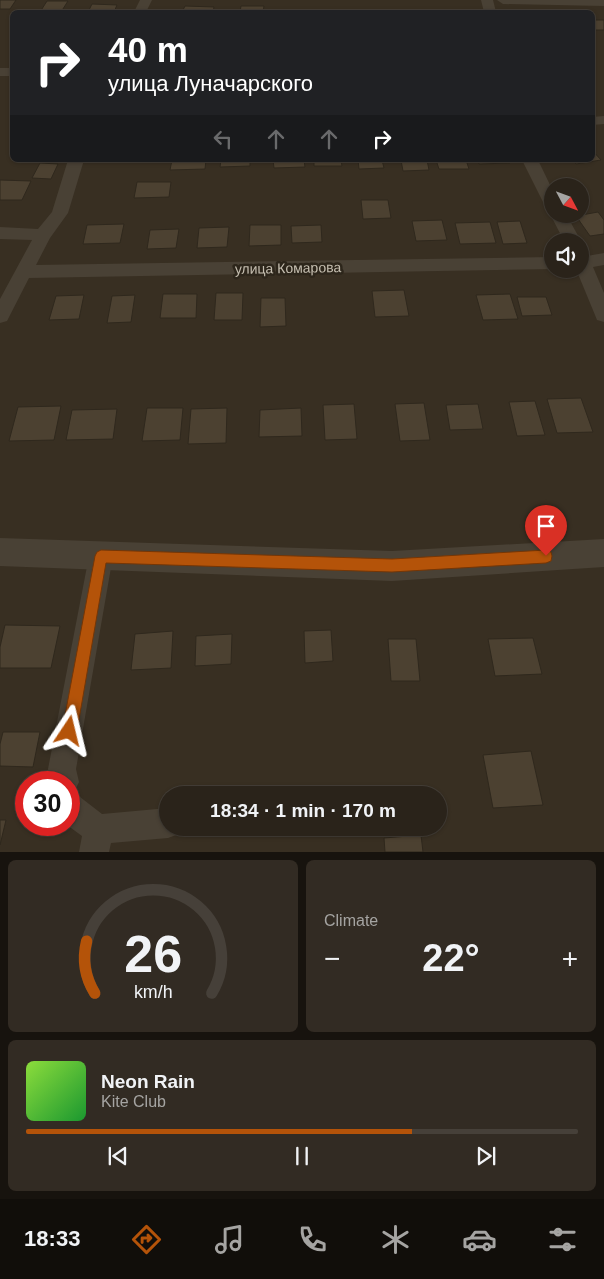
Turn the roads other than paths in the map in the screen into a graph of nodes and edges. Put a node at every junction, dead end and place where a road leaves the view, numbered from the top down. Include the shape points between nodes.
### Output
1 (504, 0) edge
2 (604, 2) edge
3 (75, 162) edge
4 (531, 162) edge
5 (544, 188) edge
6 (0, 233) edge
7 (43, 235) junction
8 (604, 259) edge
9 (589, 260) edge
10 (544, 263) edge
11 (24, 272) junction
12 (588, 278) edge
13 (604, 315) edge
14 (0, 316) edge
15 (0, 552) edge
16 (604, 553) edge
17 (101, 556) junction
18 (62, 771) edge
19 (80, 821) edge
20 (159, 825) edge
21 (96, 840) edge

1 - 2 street
3 - 7 street via 60,213
4 - 5 street
6 - 7 street
7 - 11 street
8 - 9 street
10 - 11 street, улица Комарова
11 - 14 street
12 - 13 street
15 - 17 street
16 - 17 street via 392,566
17 - 18 street
19 - 21 street
20 - 21 street

